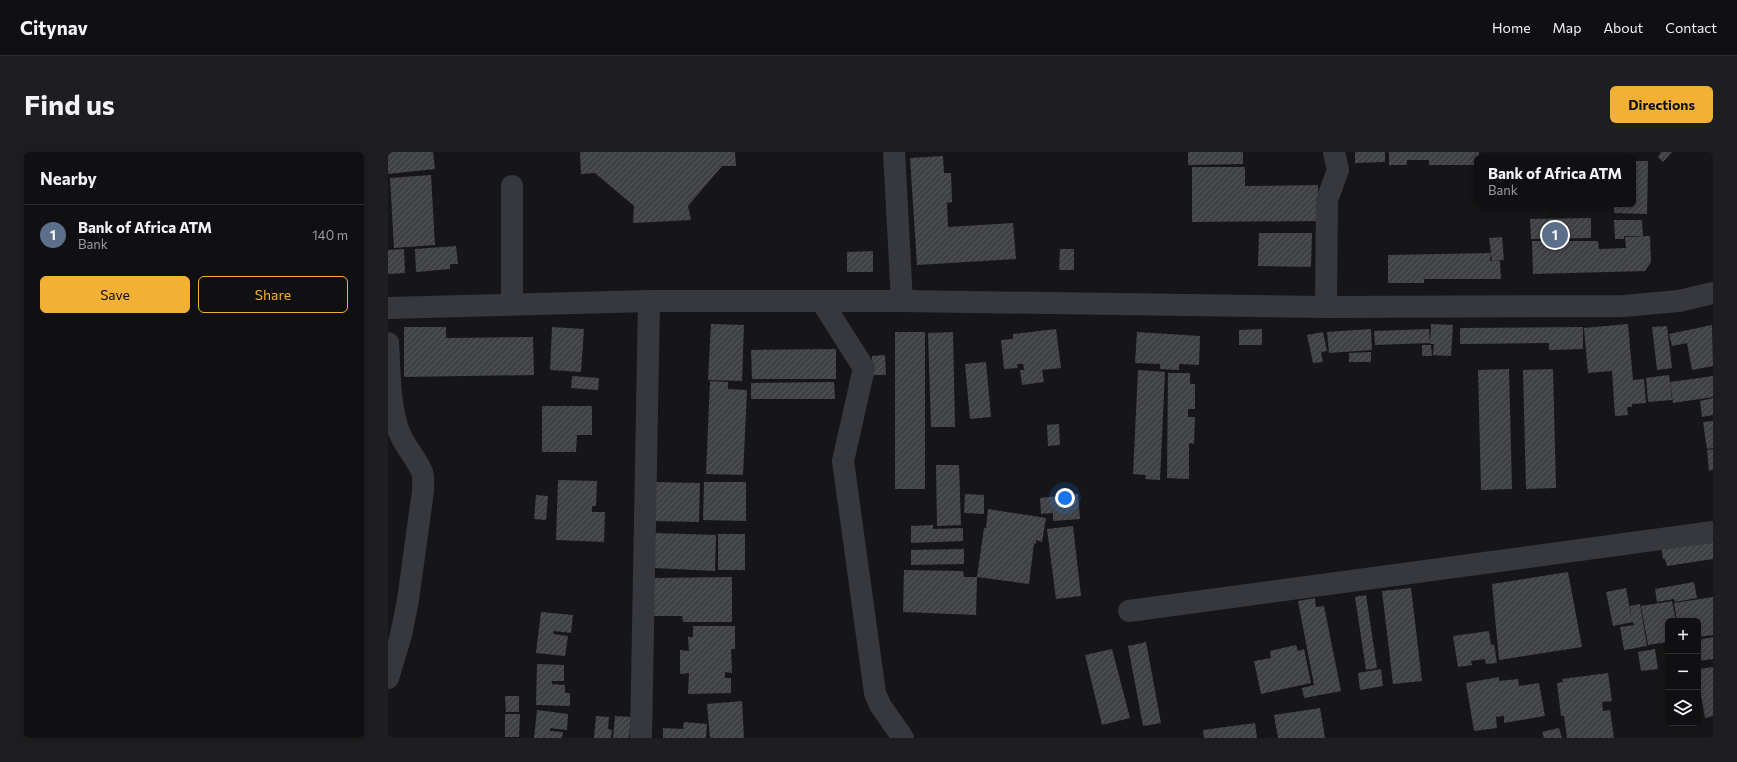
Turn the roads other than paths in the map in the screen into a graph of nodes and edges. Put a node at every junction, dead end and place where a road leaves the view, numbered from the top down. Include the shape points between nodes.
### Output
1 (894, 152) edge
2 (1334, 152) edge
3 (512, 186) dead end
4 (1713, 294) edge
5 (649, 301) junction
6 (902, 301) junction
7 (822, 302) junction
8 (512, 304) junction
9 (1326, 307) junction
10 (388, 308) edge
11 (388, 343) edge
12 (1713, 532) edge
13 (1129, 612) dead end
14 (388, 678) edge
15 (641, 738) edge
16 (903, 738) edge

1 - 6 street
2 - 9 street via 1338,170 1327,200
3 - 8 street
4 - 9 street via 1679,301 1623,306
5 - 7 street
5 - 8 street
5 - 15 street
6 - 7 street
6 - 9 street
7 - 16 street via 864,368 843,461 875,693 880,705
8 - 10 street
11 - 14 street via 394,415 398,431 423,474 423,491 408,600
12 - 13 street

